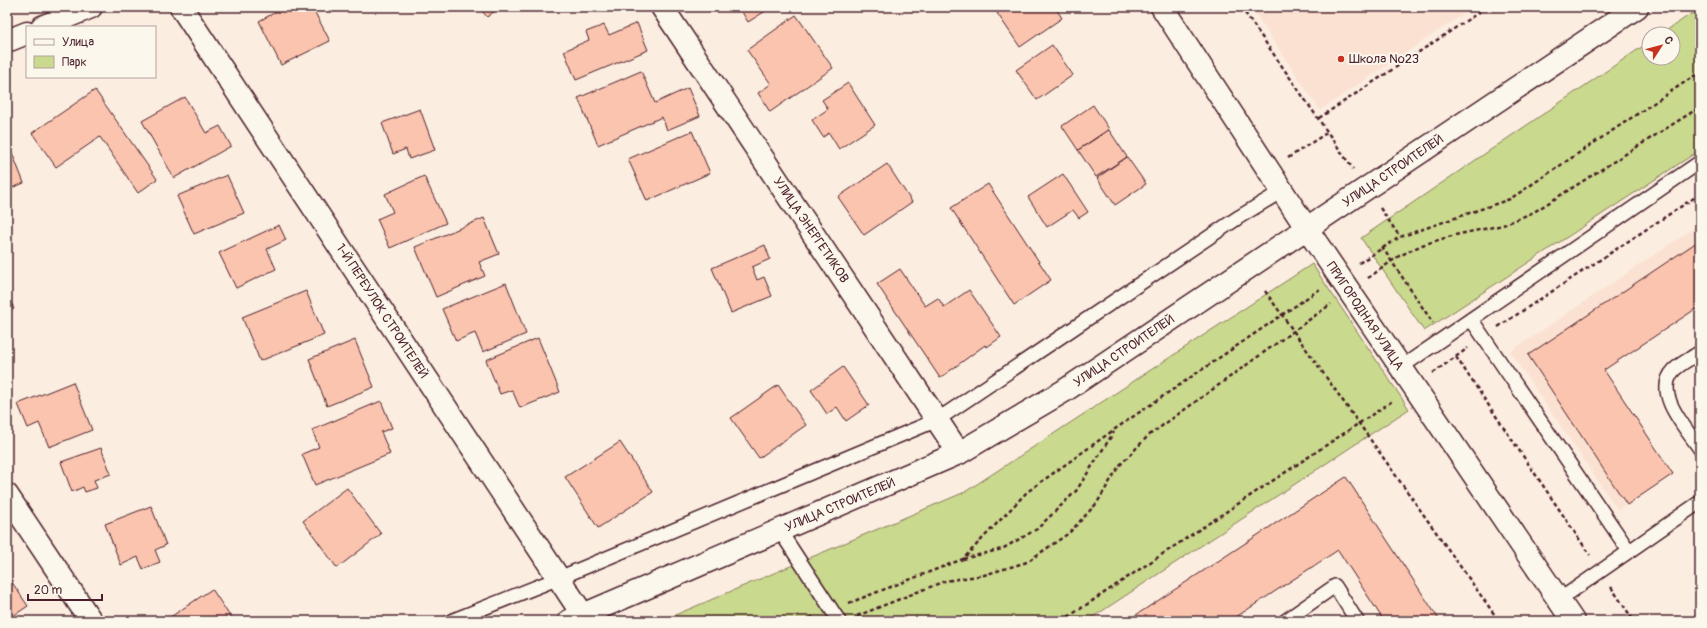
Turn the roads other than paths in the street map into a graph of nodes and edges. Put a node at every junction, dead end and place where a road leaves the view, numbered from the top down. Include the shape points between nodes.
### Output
1 (91, 7) edge
2 (181, 7) edge
3 (662, 7) edge
4 (1162, 7) edge
5 (1637, 7) edge
6 (44, 26) edge
7 (26, 33) edge
8 (7, 41) edge
9 (1700, 162) edge
10 (1282, 191) junction
11 (1307, 229) junction
12 (1471, 319) junction
13 (1700, 352) edge
14 (1400, 368) junction
15 (938, 420) junction
16 (1700, 449) edge
17 (959, 453) junction
18 (7, 495) edge
19 (1700, 502) edge
20 (780, 531) junction
21 (1629, 551) junction
22 (559, 578) junction
23 (1559, 600) junction
24 (576, 618) edge
25 (91, 621) edge
26 (451, 621) edge
27 (839, 621) edge
28 (1285, 621) edge
29 (1357, 621) edge
30 (1573, 621) edge

1 - 6 street
2 - 22 street, 1-Й ПЕРЕУЛОК СТРОИТЕЛЕЙ
3 - 15 street, УЛИЦА ЭНЕРГЕТИКОВ
4 - 10 street, ПРИГОРОДНАЯ УЛИЦА
5 - 11 street, УЛИЦА СТРОИТЕЛЕЙ
7 - 8 street
9 - 12 lane
10 - 11 street, ПРИГОРОДНАЯ УЛИЦА
10 - 15 lane via 1239,217
11 - 14 street, ПРИГОРОДНАЯ УЛИЦА
11 - 17 street, УЛИЦА СТРОИТЕЛЕЙ via 1064,391
12 - 14 lane
12 - 21 lane
13 - 16 lane via 1674,370 1666,385 1669,402
14 - 23 street, ПРИГОРОДНАЯ УЛИЦА
15 - 17 street, УЛИЦА ЭНЕРГЕТИКОВ
15 - 22 lane
17 - 20 street, УЛИЦА СТРОИТЕЛЕЙ
18 - 25 street
19 - 21 lane
20 - 24 street, УЛИЦА СТРОИТЕЛЕЙ
20 - 27 lane
21 - 23 lane
22 - 24 street, 1-Й ПЕРЕУЛОК СТРОИТЕЛЕЙ
22 - 26 lane
23 - 30 street, ПРИГОРОДНАЯ УЛИЦА
28 - 29 lane via 1335,586

